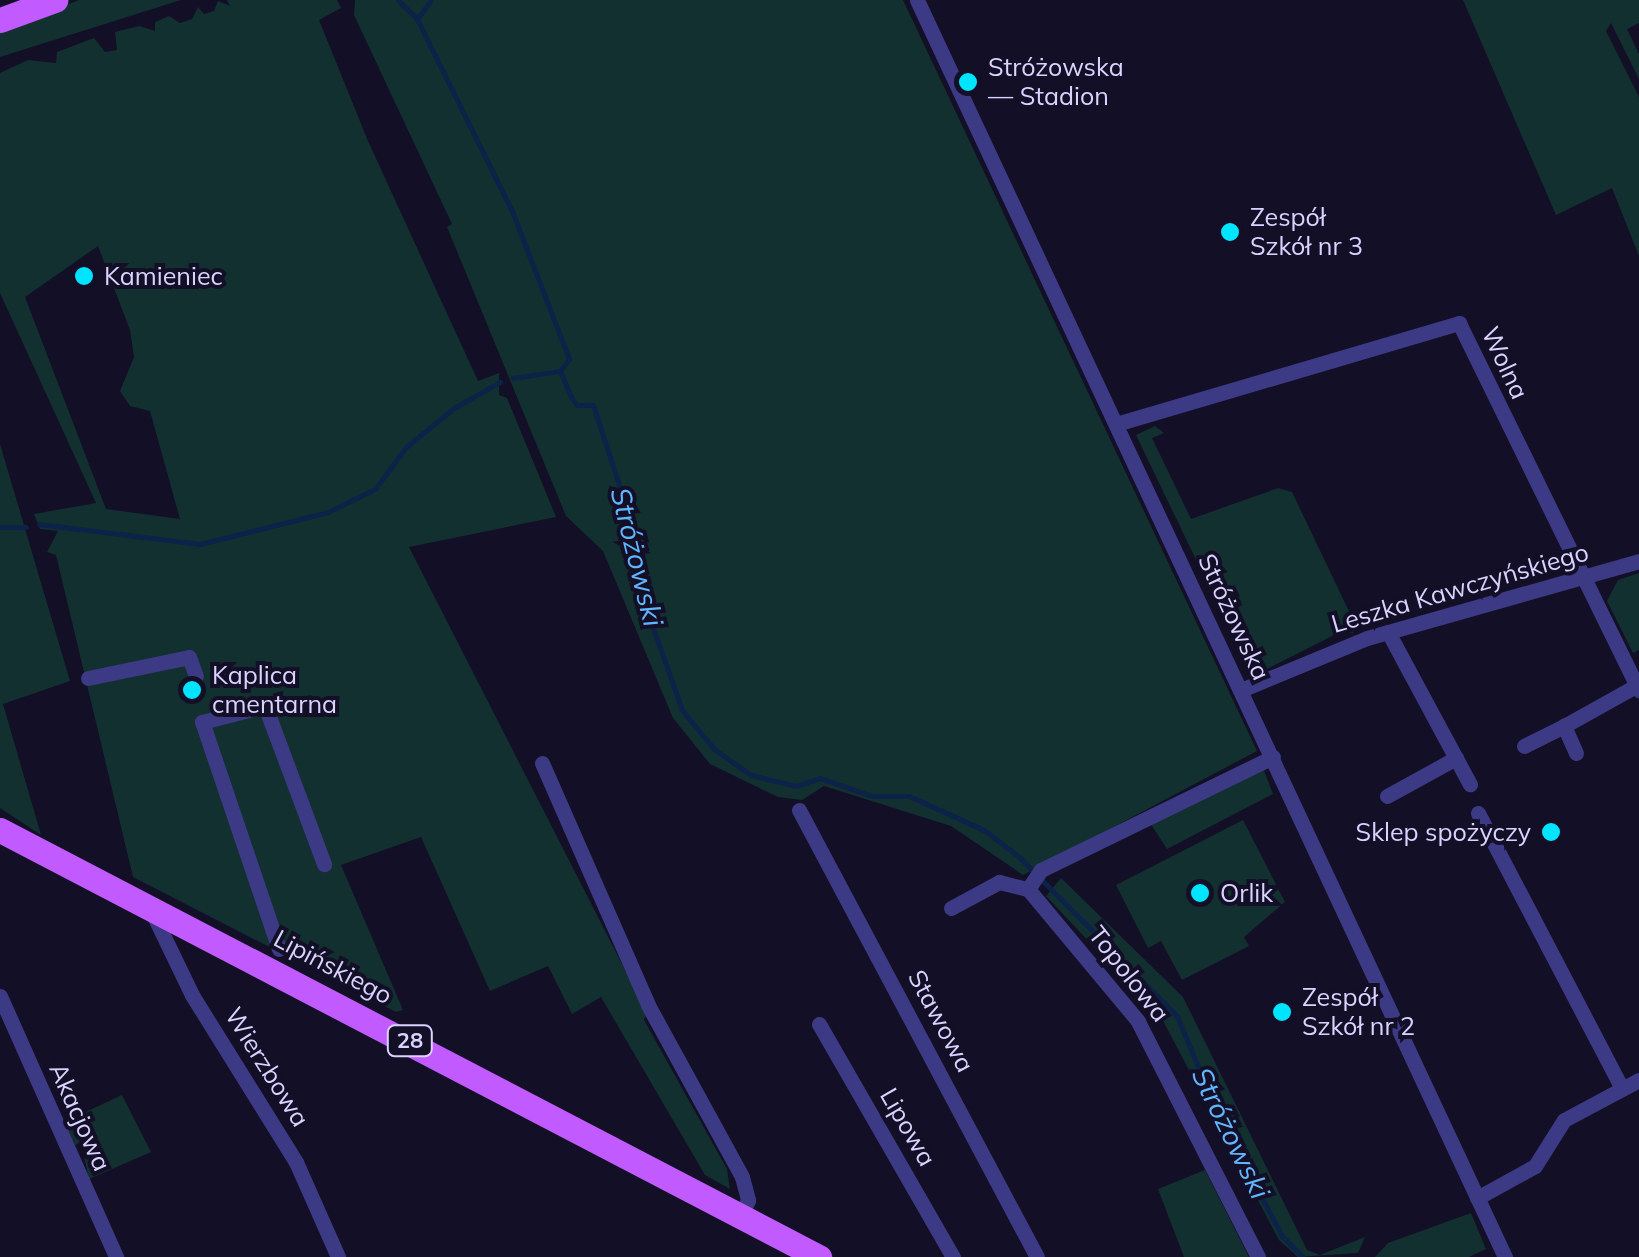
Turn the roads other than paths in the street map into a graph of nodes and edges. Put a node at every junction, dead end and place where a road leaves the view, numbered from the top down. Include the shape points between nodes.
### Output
1 (54, 0) edge
2 (917, 0) edge
3 (0, 20) edge
4 (1116, 424) junction
5 (1639, 561) edge
6 (1580, 581) junction
7 (1388, 632) junction
8 (196, 676) dead end
9 (88, 678) dead end
10 (1638, 688) edge
11 (1242, 690) junction
12 (1564, 726) junction
13 (1524, 746) dead end
14 (1576, 753) dead end
15 (1273, 756) junction
16 (1456, 758) junction
17 (542, 763) dead end
18 (1470, 784) dead end
19 (1387, 796) dead end
20 (799, 810) dead end
21 (1478, 813) dead end
22 (0, 830) edge
23 (324, 864) dead end
24 (1033, 880) junction
25 (149, 906) junction
26 (951, 908) dead end
27 (280, 948) dead end
28 (0, 996) edge
29 (819, 1024) dead end
30 (1639, 1080) edge
31 (1622, 1088) junction
32 (1478, 1198) junction
33 (741, 1216) junction
34 (116, 1257) edge
35 (338, 1257) edge
36 (818, 1257) edge
37 (953, 1257) edge
38 (1037, 1257) edge
39 (1258, 1257) edge
40 (1505, 1257) edge

1 - 3 main road
2 - 4 street, Stróżowska
4 - 6 street, Wolna via 1459,323
4 - 11 street, Stróżowska
5 - 6 street, Leszka Kawczyńskiego
6 - 7 street, Leszka Kawczyńskiego
6 - 10 street, Wolna
7 - 11 street, Leszka Kawczyńskiego
7 - 16 street
8 - 9 street via 189,657
10 - 12 street
11 - 15 street, Stróżowska
12 - 13 street
12 - 14 street
15 - 24 street
15 - 32 street, Stróżowska
16 - 18 street
16 - 19 street
17 - 33 street via 648,1005 742,1177 748,1200
20 - 38 street, Stawowa
21 - 31 street
22 - 25 main road, Lipińskiego / 28
23 - 27 street via 265,706 202,722
24 - 26 street via 1000,882
24 - 39 street, Topolowa via 1138,1021
25 - 33 main road, Lipińskiego / 28
25 - 35 street, Wierzbowa via 192,995 296,1162
28 - 34 street, Akacjowa
29 - 37 street, Lipowa
30 - 31 street
31 - 32 street via 1564,1120 1536,1166
32 - 40 street, Stróżowska
33 - 36 main road, Lipińskiego / 28

